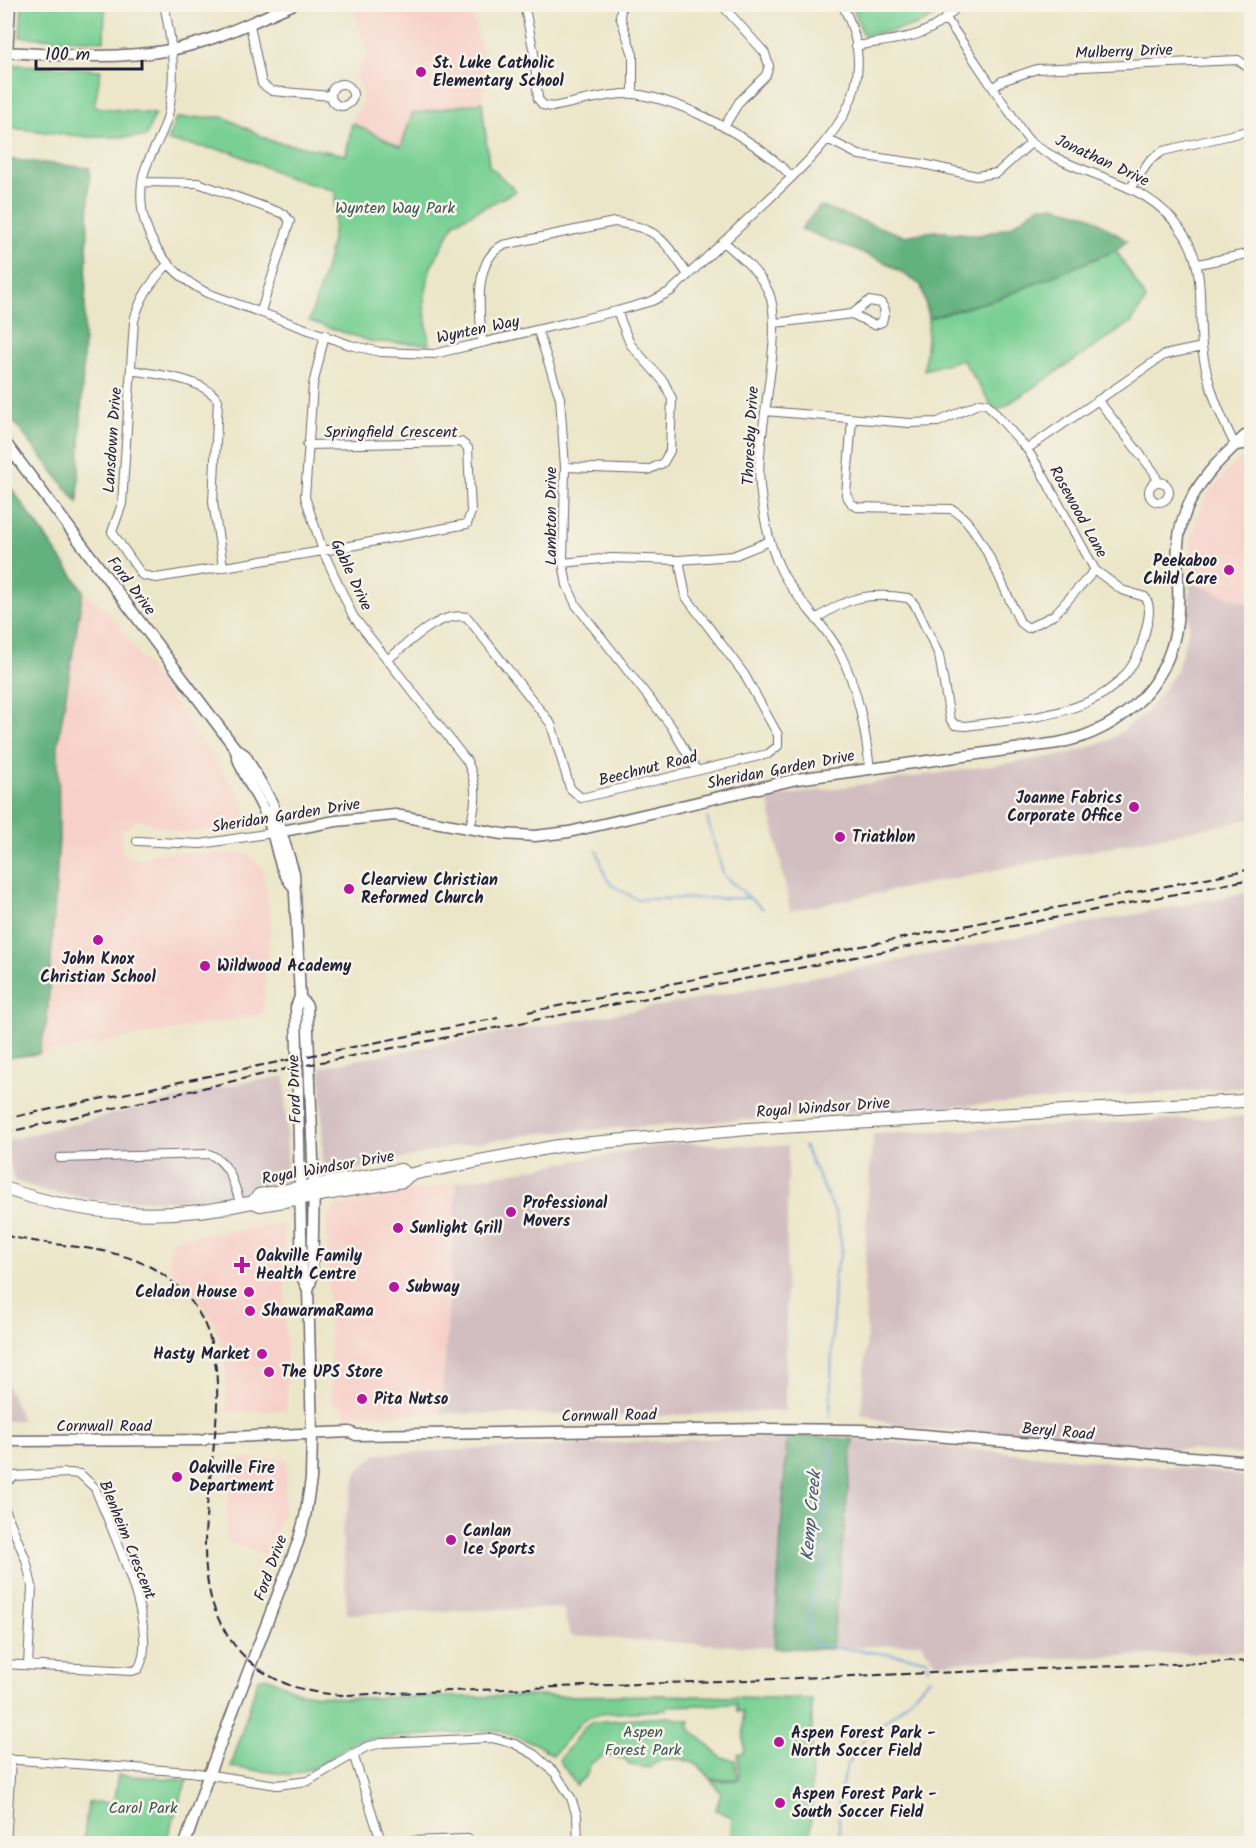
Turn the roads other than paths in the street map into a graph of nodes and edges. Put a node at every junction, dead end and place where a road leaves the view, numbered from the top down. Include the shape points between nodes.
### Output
1 (10, 4) edge
2 (164, 4) edge
3 (294, 4) edge
4 (524, 4) edge
5 (622, 4) edge
6 (722, 4) edge
7 (842, 4) edge
8 (959, 4) edge
9 (947, 20) junction
10 (250, 25) junction
11 (855, 46) junction
12 (171, 50) junction
13 (6, 52) edge
14 (1251, 75) edge
15 (993, 88) junction
16 (633, 94) junction
17 (331, 96) dead end
18 (723, 127) junction
19 (1251, 130) edge
20 (829, 140) junction
21 (1031, 143) junction
22 (792, 177) junction
23 (142, 182) junction
24 (1131, 187) junction
25 (724, 242) junction
26 (1251, 253) edge
27 (1198, 264) junction
28 (167, 265) junction
29 (688, 274) junction
30 (261, 311) junction
31 (616, 311) junction
32 (852, 314) dead end
33 (775, 323) junction
34 (538, 331) junction
35 (325, 334) junction
36 (482, 343) junction
37 (1202, 347) junction
38 (131, 370) junction
39 (1098, 400) junction
40 (765, 411) junction
41 (852, 419) junction
42 (1251, 433) edge
43 (4, 441) edge
44 (1251, 443) edge
45 (307, 445) junction
46 (1235, 445) junction
47 (1027, 449) junction
48 (565, 467) junction
49 (1158, 482) dead end
50 (770, 541) junction
51 (323, 551) junction
52 (679, 560) junction
53 (563, 563) junction
54 (223, 566) junction
55 (1095, 570) junction
56 (816, 620) junction
57 (387, 660) junction
58 (870, 769) junction
59 (697, 771) junction
60 (470, 827) junction
61 (278, 832) junction
62 (137, 841) dead end
63 (300, 997) junction
64 (1248, 1101) edge
65 (60, 1158) dead end
66 (300, 1187) junction
67 (4, 1188) edge
68 (314, 1191) junction
69 (300, 1200) junction
70 (247, 1204) junction
71 (308, 1290) junction
72 (862, 1430) joint
73 (312, 1436) junction
74 (4, 1441) edge
75 (1251, 1462) edge
76 (4, 1485) edge
77 (4, 1507) edge
78 (4, 1664) edge
79 (28, 1665) junction
80 (353, 1754) junction
81 (8, 1759) edge
82 (208, 1776) junction
83 (6, 1843) edge
84 (382, 1843) edge
85 (23, 1844) edge
86 (185, 1844) edge
87 (475, 1844) edge
88 (578, 1844) edge

1 - 13 street
2 - 12 street, Wynten Way
3 - 10 street
4 - 16 street via 538,99 543,105 552,107
5 - 16 street via 620,16 633,55
6 - 18 street via 765,52 769,66 766,75 739,102
7 - 11 street, Wynten Way
8 - 9 street
9 - 11 street via 909,39
9 - 15 street, Jonathan Drive
10 - 12 street
10 - 17 street via 262,84 272,91
11 - 20 street, Wynten Way via 856,74 851,99
12 - 13 street via 112,57
12 - 23 street, Wynten Way via 172,94 165,125
14 - 15 street, Mulberry Drive via 1249,68 1238,60 1037,69
15 - 21 street, Jonathan Drive
16 - 18 street via 670,103
18 - 22 street via 761,148
19 - 24 street via 1163,151 1150,160
20 - 21 street via 859,155 976,176 997,173
20 - 22 street, Wynten Way
21 - 24 street, Jonathan Drive
22 - 25 street, Wynten Way
23 - 28 street, Wynten Way via 144,218
23 - 30 street via 198,183 284,214 290,221
24 - 27 street, Jonathan Drive via 1154,202 1178,226
25 - 29 street, Wynten Way
25 - 33 street, Thoresby Drive via 769,291
26 - 27 street
27 - 37 street, Jonathan Drive
28 - 30 street, Wynten Way via 207,293
28 - 38 street, Lansdown Drive via 138,303
29 - 31 street, Wynten Way via 671,291 652,301
29 - 36 street via 653,231 627,224 614,222 503,245 494,249 480,289
30 - 35 street, Wynten Way
31 - 34 street, Wynten Way
31 - 48 street via 630,344 664,382 672,399 670,452 663,464 648,470
32 - 33 street
33 - 40 street, Thoresby Drive
34 - 36 street, Wynten Way
34 - 48 street, Lambton Drive via 560,398
35 - 36 street, Wynten Way via 380,352 434,354
35 - 45 street, Gable Drive via 313,385
37 - 39 street via 1164,355
37 - 46 street, Jonathan Drive via 1215,401
38 - 54 street via 205,388 218,400 213,502
38 - 54 street, Lansdown Drive via 122,504 112,526 115,540 142,575 149,578
39 - 47 street
39 - 49 street
40 - 41 street, Rosewood Lane
40 - 50 street, Thoresby Drive via 760,484
41 - 47 street, Rosewood Lane via 938,422 980,403 987,404
41 - 55 street via 846,490 852,504 961,512 990,558 1020,622 1028,628 1054,615
42 - 46 street, Sheridan Garden Drive
43 - 61 street, Ford Drive via 235,748 238,762
44 - 46 street
45 - 51 street, Gable Drive via 305,497
45 - 51 street, Springfield Crescent via 461,442 468,448 471,512 466,524
46 - 58 street, Sheridan Garden Drive via 1208,473 1183,518 1178,542 1178,606 1173,643 1155,683 1134,708 1104,729 1077,740
47 - 55 street, Rosewood Lane
48 - 53 street, Lambton Drive
50 - 52 street via 732,556
50 - 56 street, Thoresby Drive via 783,574
51 - 54 street, Lansdown Drive
51 - 57 street, Gable Drive via 345,603
52 - 53 street via 611,558
52 - 59 street, Beechnut Road via 686,597 744,674 779,742 768,754
53 - 59 street, Lambton Drive via 576,605 671,726
55 - 56 street, Rosewood Lane via 1122,590 1147,599 1149,614 1143,642 1132,664 1104,694 1052,714 965,726 955,724 948,713 939,655 908,598 858,597 843,601
56 - 58 street, Thoresby Drive via 838,650 855,690
57 - 59 street, Beechnut Road via 432,625 451,617 467,617 551,724 570,788 576,796 589,798
57 - 60 street, Gable Drive via 470,767 477,798
58 - 60 street, Sheridan Garden Drive via 771,784 569,832 535,836
60 - 61 street, Sheridan Garden Drive via 396,815
61 - 62 street, Sheridan Garden Drive via 209,844
61 - 63 street, Ford Drive via 294,873
63 - 66 street, Ford Drive via 296,1007
63 - 68 street, Ford Drive via 307,1006
64 - 68 main road, Royal Windsor Drive via 748,1129 558,1146 409,1175 403,1181
65 - 70 street via 208,1154 226,1166
66 - 68 main road, Royal Windsor Drive
66 - 69 street, Ford Drive
66 - 70 main road, Royal Windsor Drive via 259,1195
67 - 70 main road, Royal Windsor Drive via 29,1197 106,1212 147,1215
68 - 69 main road, Royal Windsor Drive
68 - 71 street, Ford Drive via 312,1276
69 - 70 main road, Royal Windsor Drive
69 - 71 street, Ford Drive via 302,1277
71 - 73 street, Ford Drive
72 - 73 street, Cornwall Road via 356,1435 351,1439
72 - 75 street, Beryl Road
73 - 74 street, Cornwall Road via 207,1443
73 - 82 street, Ford Drive via 309,1493 298,1542
76 - 79 street, Blenheim Crescent via 14,1476 80,1474 95,1488 142,1609 142,1663 138,1669
77 - 79 street via 26,1560 32,1586
78 - 79 street
80 - 82 street via 308,1781 277,1785
80 - 84 street
80 - 88 street via 382,1743 492,1738 514,1744 535,1755 556,1774 577,1816
81 - 82 street via 119,1765
81 - 83 street
82 - 86 street, Ford Drive
83 - 85 street
84 - 87 street via 468,1839

